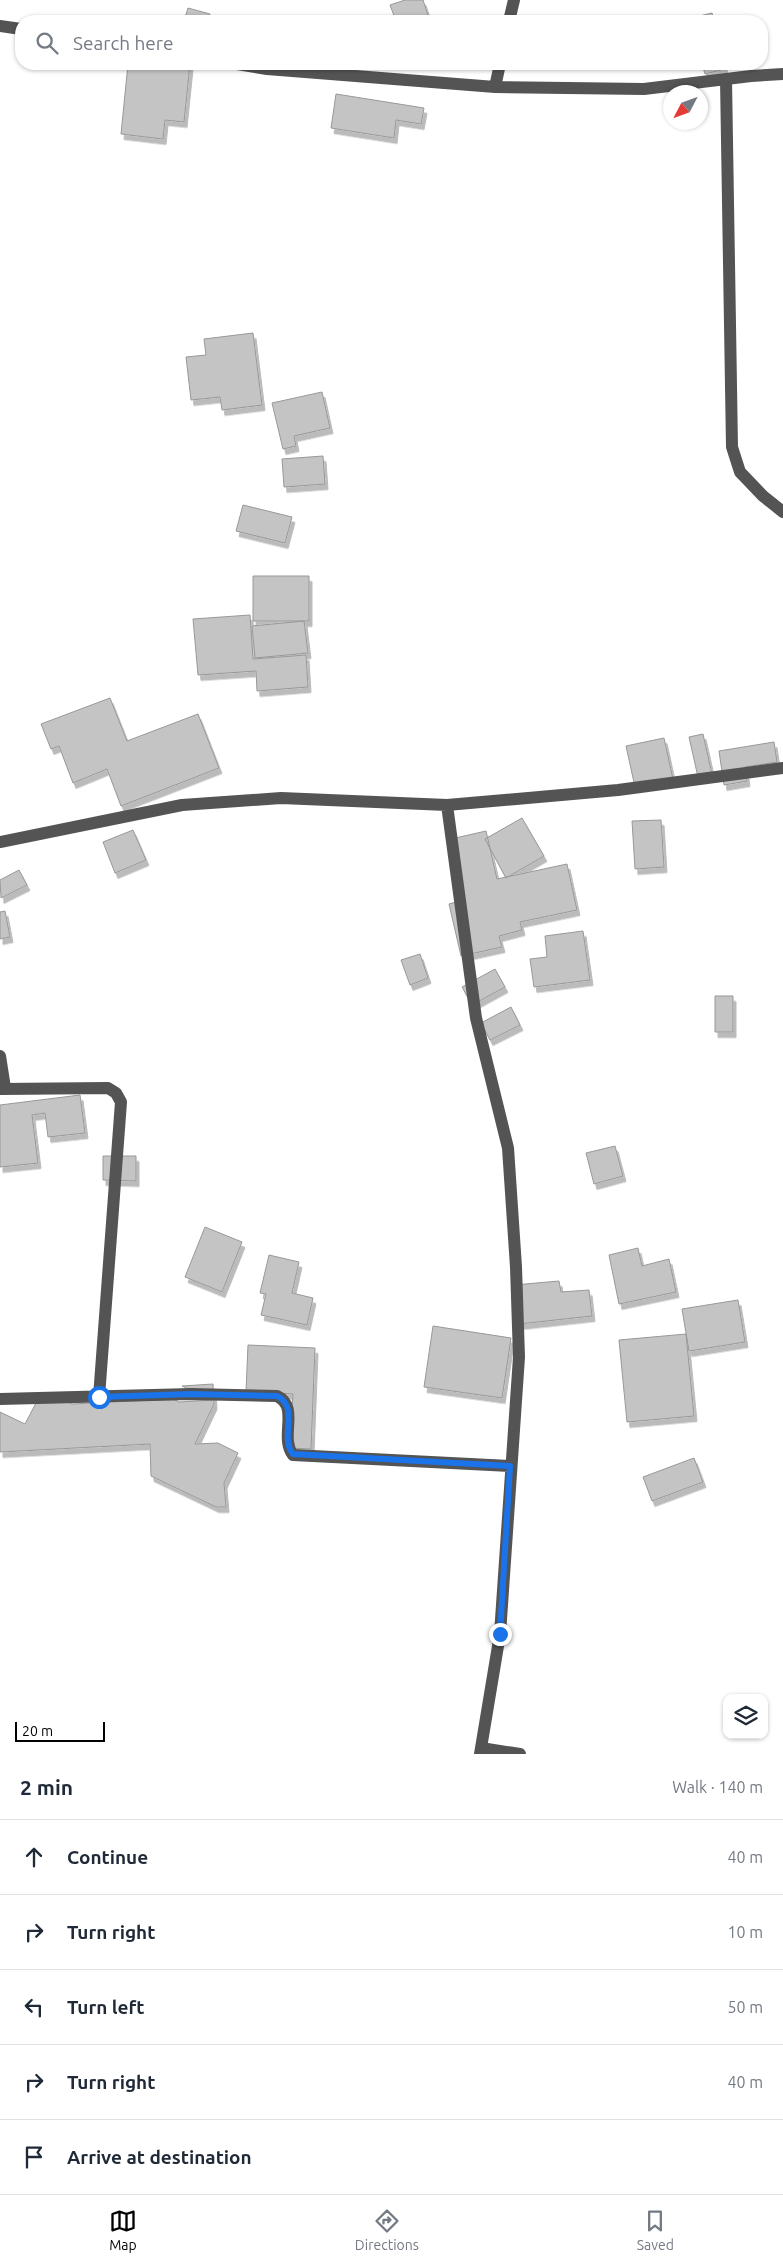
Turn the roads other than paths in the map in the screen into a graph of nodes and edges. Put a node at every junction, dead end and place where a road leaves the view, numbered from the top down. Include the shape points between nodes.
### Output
1 (514, 0) edge
2 (510, 15) edge
3 (0, 26) edge
4 (15, 28) edge
5 (280, 70) edge
6 (499, 70) edge
7 (783, 74) edge
8 (726, 79) junction
9 (495, 87) junction
10 (783, 512) edge
11 (783, 768) edge
12 (447, 805) junction
13 (0, 842) edge
14 (0, 1056) edge
15 (2, 1089) edge
16 (99, 1397) junction
17 (0, 1399) edge
18 (510, 1466) junction
19 (481, 1751) edge
20 (520, 1754) edge

1 - 2 street
3 - 4 street
5 - 9 street
6 - 9 street
7 - 8 street
8 - 9 street via 644,89
8 - 10 street via 732,447 740,472
11 - 12 street via 618,790
12 - 13 street via 281,798 182,805
12 - 18 street via 476,1018 508,1148 519,1357
14 - 15 street
15 - 16 street via 108,1088 121,1102
16 - 17 street
16 - 18 street via 277,1396 288,1407 287,1440 288,1449 293,1454
18 - 19 street via 500,1634
19 - 20 street

